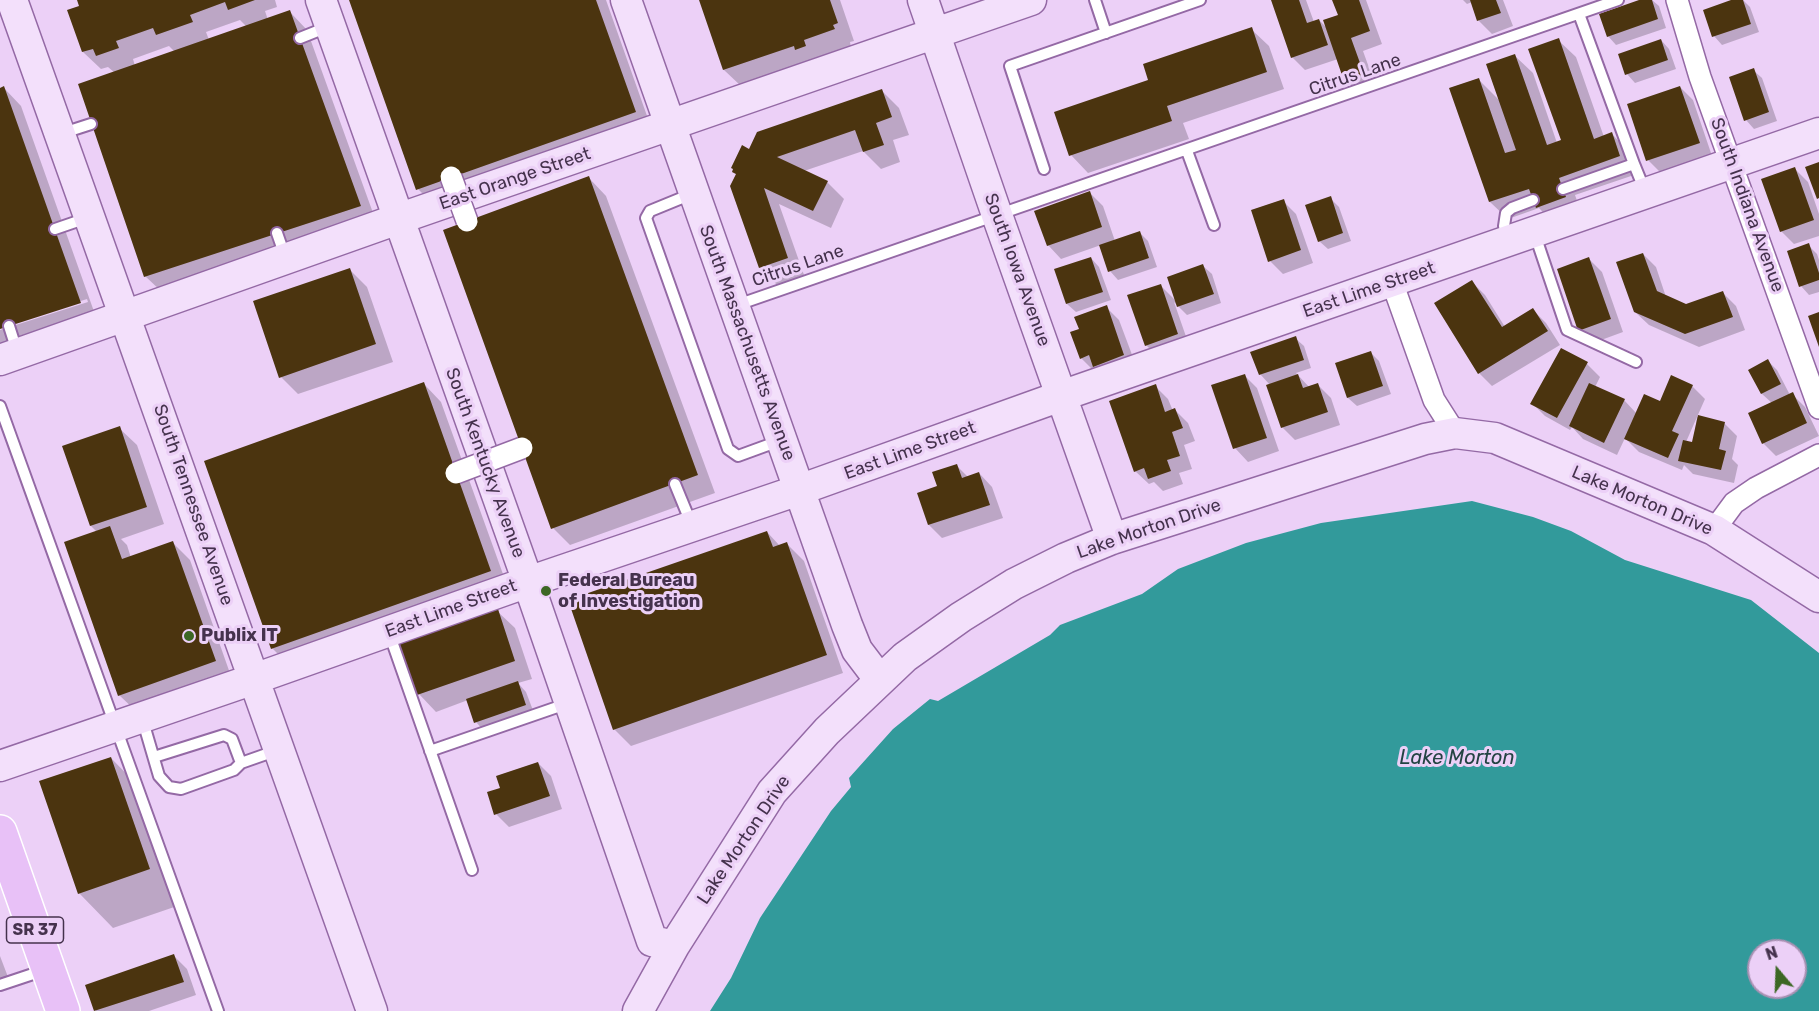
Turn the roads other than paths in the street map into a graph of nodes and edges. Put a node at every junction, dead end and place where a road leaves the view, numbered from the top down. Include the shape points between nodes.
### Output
1 (12, 0) edge
2 (626, 0) edge
3 (923, 0) edge
4 (1031, 0) edge
5 (1095, 0) edge
6 (1200, 0) edge
7 (1618, 0) edge
8 (1677, 0) edge
9 (325, 13) edge
10 (1579, 14) junction
11 (934, 33) junction
12 (1106, 33) junction
13 (300, 38) dead end
14 (92, 124) dead end
15 (671, 126) junction
16 (1819, 133) edge
17 (60, 134) junction
18 (1186, 151) junction
19 (1733, 162) junction
20 (1634, 164) junction
21 (1044, 169) dead end
22 (1563, 189) dead end
23 (694, 193) junction
24 (1646, 193) junction
25 (1533, 200) dead end
26 (997, 215) junction
27 (90, 217) junction
28 (398, 219) junction
29 (1214, 225) dead end
30 (55, 229) dead end
31 (1521, 237) junction
32 (1392, 282) junction
33 (734, 306) junction
34 (126, 316) junction
35 (9, 326) dead end
36 (9, 357) edge
37 (1636, 362) dead end
38 (1061, 396) junction
39 (0, 406) edge
40 (1819, 408) edge
41 (1455, 433) junction
42 (782, 441) junction
43 (522, 448) dead end
44 (1819, 455) edge
45 (456, 472) dead end
46 (675, 484) dead end
47 (800, 490) junction
48 (692, 526) junction
49 (1714, 530) junction
50 (1112, 539) junction
51 (528, 582) junction
52 (1819, 597) edge
53 (388, 631) junction
54 (254, 679) junction
55 (879, 680) junction
56 (569, 703) junction
57 (128, 722) junction
58 (279, 750) junction
59 (430, 751) junction
60 (154, 757) junction
61 (241, 763) junction
62 (0, 766) edge
63 (0, 832) edge
64 (6, 866) edge
65 (472, 870) dead end
66 (674, 946) junction
67 (48, 969) junction
68 (0, 985) edge
69 (63, 1011) edge
70 (218, 1011) edge
71 (372, 1011) edge
72 (638, 1011) edge

1 - 17 street, South Tennessee Avenue
2 - 15 street, South Massachusetts Avenue
3 - 11 street, South Iowa Avenue
4 - 11 street, East Orange Street
5 - 12 lane
6 - 12 lane
7 - 10 lane, Citrus Lane
8 - 19 street, South Indiana Avenue via 1700,77
9 - 13 lane
9 - 28 street, South Kentucky Avenue
10 - 18 lane, Citrus Lane
10 - 20 lane
11 - 15 street, East Orange Street
11 - 26 street, South Iowa Avenue
12 - 21 lane via 1010,66
14 - 17 lane
15 - 23 street, South Massachusetts Avenue
15 - 28 street, East Orange Street via 462,204
16 - 19 street, East Lime Street
17 - 27 street, South Tennessee Avenue
18 - 26 lane, Citrus Lane
18 - 29 lane
19 - 24 street, East Lime Street
19 - 40 street, South Indiana Avenue
20 - 22 lane
20 - 24 lane
23 - 33 street, South Massachusetts Avenue
23 - 42 lane via 650,211 646,218 728,449 738,456
24 - 31 street, East Lime Street
25 - 31 lane via 1506,213 1504,226
26 - 33 lane, Citrus Lane
26 - 38 street, South Iowa Avenue
27 - 30 lane
27 - 34 street, South Tennessee Avenue
28 - 34 street, East Orange Street via 282,246
28 - 51 street, South Kentucky Avenue
31 - 32 street, East Lime Street
31 - 37 lane via 1567,330
32 - 38 street, East Lime Street
32 - 41 street via 1434,400
33 - 42 street, South Massachusetts Avenue
34 - 36 street, East Orange Street
34 - 54 street, South Tennessee Avenue
35 - 36 lane
38 - 47 street, East Lime Street
38 - 50 street, South Iowa Avenue
39 - 57 lane
41 - 49 street, Lake Morton Drive via 1495,438
41 - 50 street, Lake Morton Drive via 1425,439
42 - 47 street, South Massachusetts Avenue
43 - 45 street, bridge
44 - 49 street via 1734,503
46 - 48 lane
47 - 48 street, East Lime Street
47 - 55 street, South Massachusetts Avenue via 857,650
48 - 51 street, East Lime Street
49 - 52 street, Lake Morton Drive
50 - 55 street, Lake Morton Drive via 1055,563 969,611
51 - 53 street, East Lime Street
51 - 56 street, South Kentucky Avenue
53 - 54 street, East Lime Street
53 - 59 lane
54 - 57 street, East Lime Street
54 - 58 street, South Tennessee Avenue
55 - 66 street, Lake Morton Drive via 772,792
56 - 59 lane
56 - 66 street, South Kentucky Avenue via 652,941
57 - 60 lane
57 - 62 street, East Lime Street
57 - 70 lane
58 - 61 lane
58 - 71 street, South Tennessee Avenue
59 - 65 lane
60 - 61 lane via 224,735 232,739
60 - 61 lane via 159,776 170,787 181,789 234,770
63 - 64 main road, SR 37
64 - 67 main road, SR 37
66 - 72 street, Lake Morton Drive
67 - 68 lane
67 - 69 main road, SR 37

